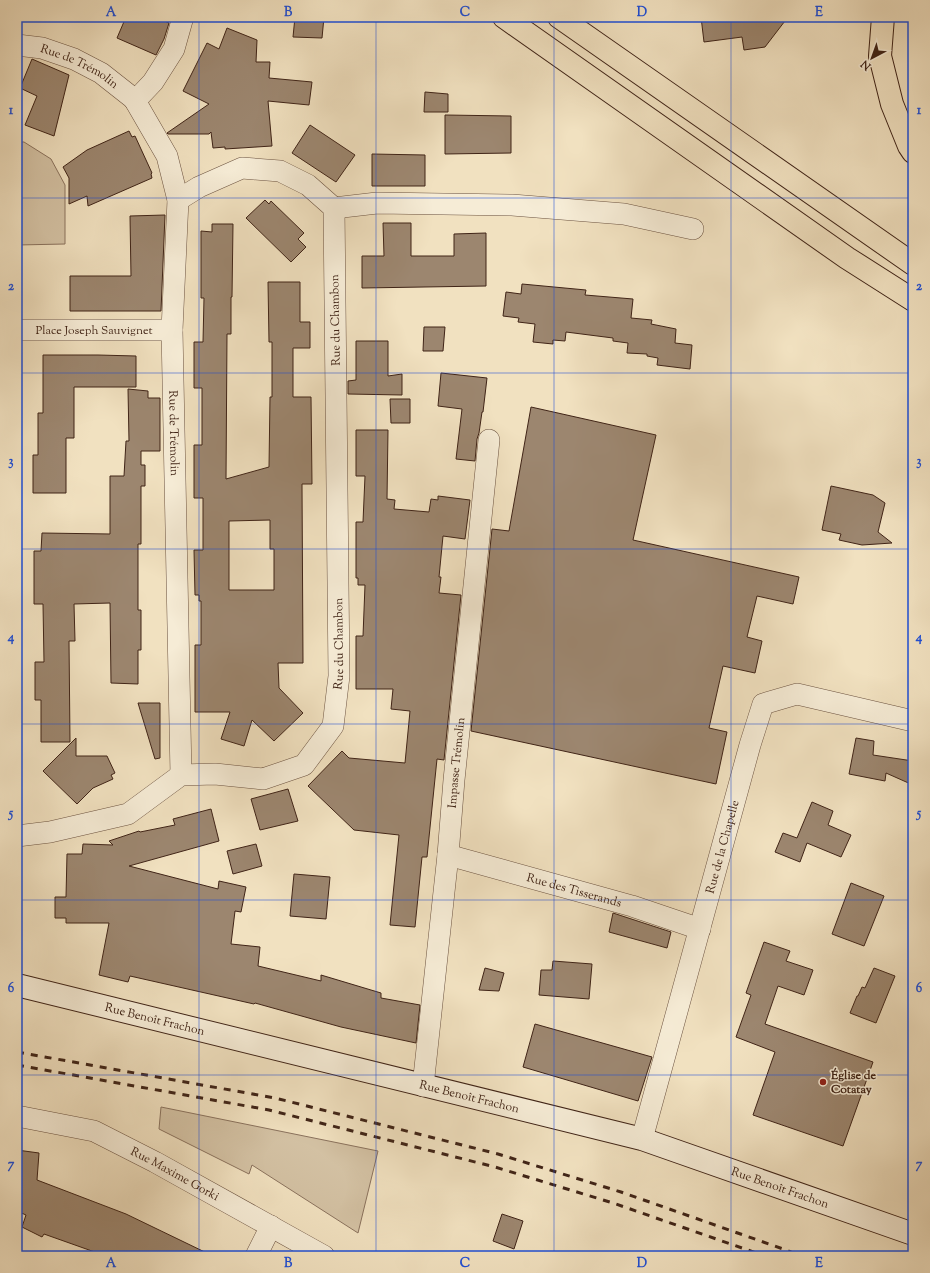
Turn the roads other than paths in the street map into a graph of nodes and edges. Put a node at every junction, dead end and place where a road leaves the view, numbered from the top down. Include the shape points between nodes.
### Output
1 (183, 17) edge
2 (504, 17) edge
3 (559, 17) edge
4 (883, 17) edge
5 (17, 45) edge
6 (135, 101) junction
7 (913, 152) edge
8 (178, 200) junction
9 (334, 208) junction
10 (693, 229) dead end
11 (913, 264) edge
12 (913, 300) edge
13 (17, 330) edge
14 (172, 330) junction
15 (489, 440) dead end
16 (913, 721) edge
17 (181, 775) junction
18 (17, 836) edge
19 (448, 855) junction
20 (700, 929) junction
21 (17, 985) edge
22 (423, 1086) junction
23 (17, 1116) edge
24 (642, 1139) junction
25 (271, 1226) junction
26 (913, 1234) edge
27 (256, 1256) edge
28 (324, 1256) edge

1 - 6 street via 174,48 153,82
2 - 12 highway via 848,258
3 - 11 highway
4 - 7 highway via 880,56 892,104
5 - 6 street, Rue de Trémolin via 42,48 74,59 101,73
6 - 8 street, Rue de Trémolin via 167,156
8 - 9 street via 199,187 242,168 280,171 308,185
8 - 14 street, Rue de Trémolin
9 - 10 street via 377,203 512,205 624,214
9 - 17 street, Rue du Chambon via 339,676 333,726 304,765 263,779 215,774
13 - 14 street, Place Joseph Sauvignet
14 - 17 street, Rue de Trémolin
15 - 19 street, Impasse Trémolin
16 - 20 street, Rue de la Chapelle via 797,694 764,704 750,745
17 - 18 street via 128,814 50,832
19 - 20 street, Rue des Tisserands via 632,906
19 - 22 street, Impasse Trémolin
20 - 24 street, Rue de la Chapelle
21 - 22 main road, Rue Benoît Frachon
22 - 24 main road, Rue Benoît Frachon
23 - 25 street, Rue Maxime Gorki via 94,1131
24 - 26 main road, Rue Benoît Frachon
25 - 27 street
25 - 28 street, Rue Maxime Gorki

